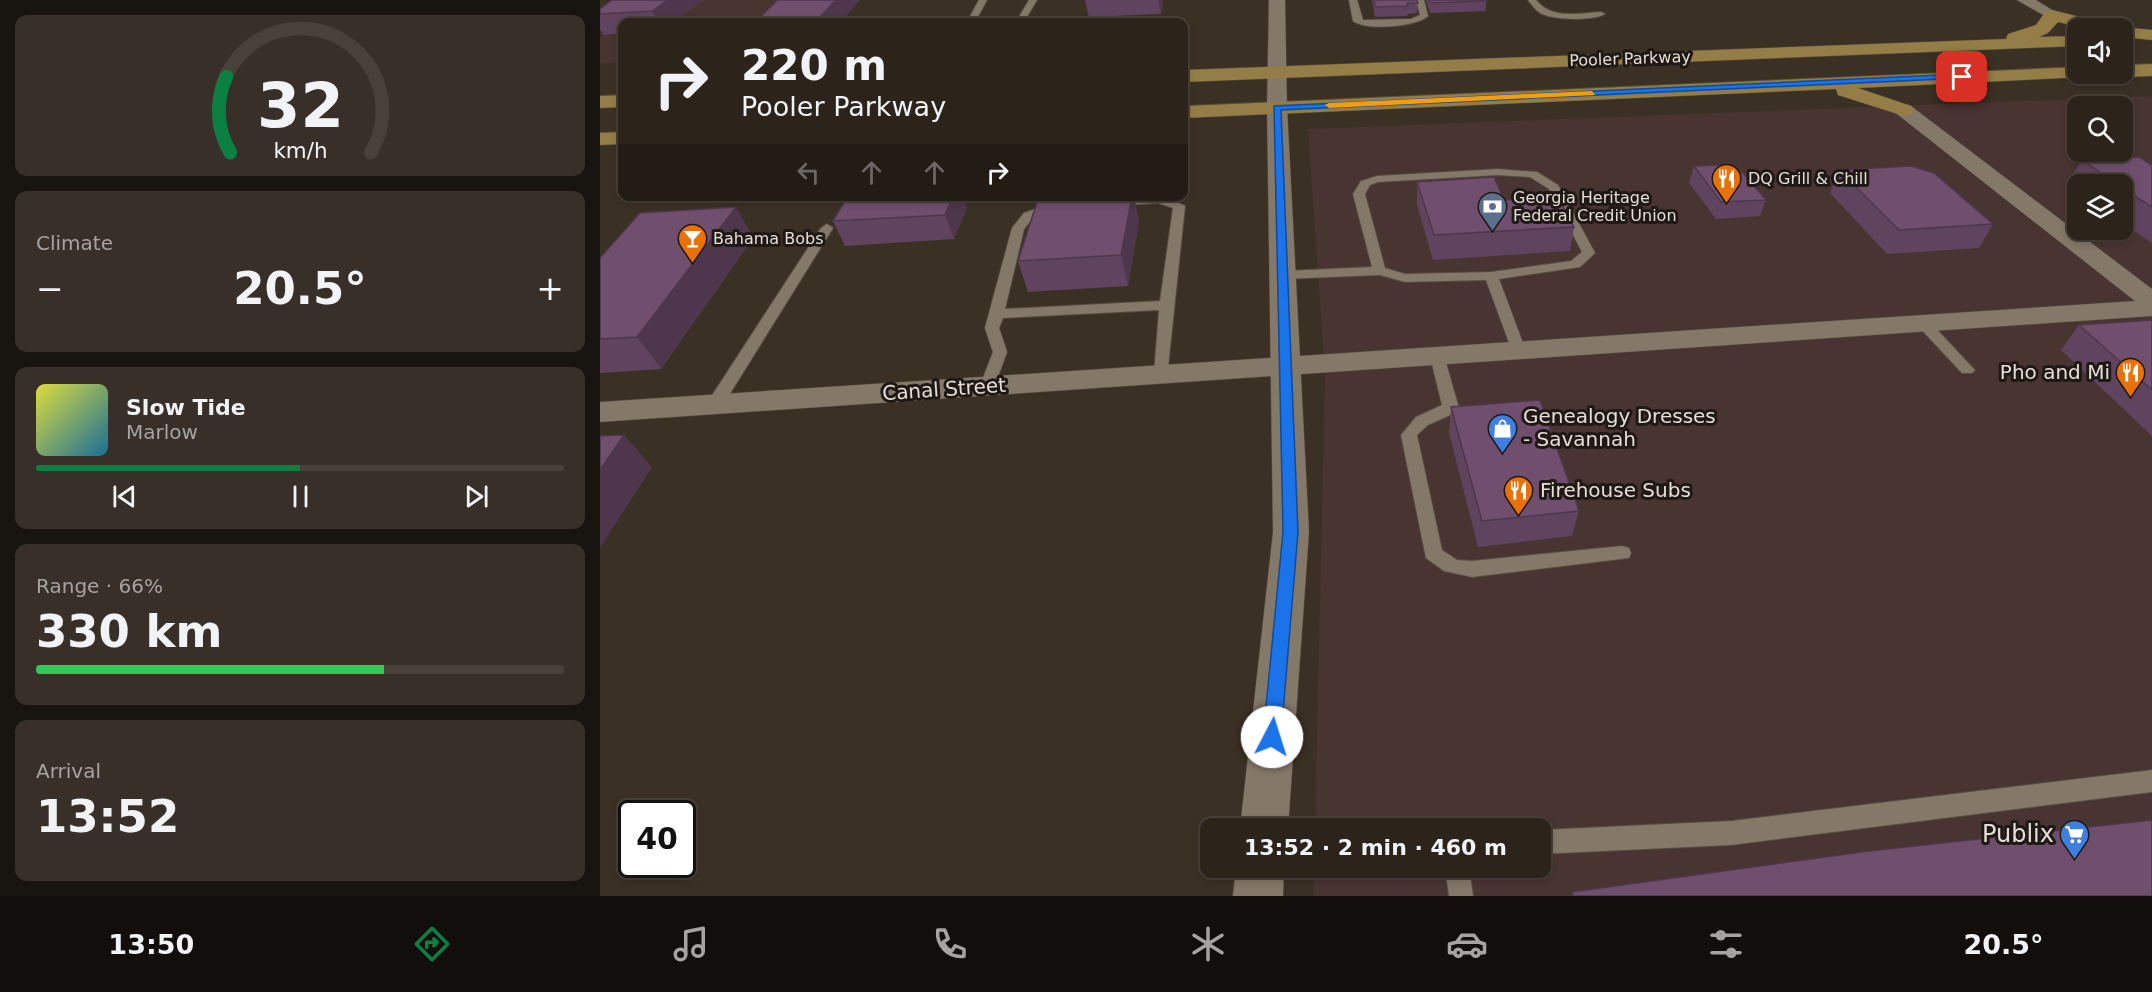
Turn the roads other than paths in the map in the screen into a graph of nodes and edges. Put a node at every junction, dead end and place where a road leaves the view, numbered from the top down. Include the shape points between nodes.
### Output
1 (983, 0) edge
2 (1033, 0) edge
3 (1277, 0) edge
4 (1353, 0) edge
5 (1420, 0) edge
6 (1523, 0) edge
7 (1532, 0) edge
8 (2025, 0) edge
9 (1601, 14) dead end
10 (1548, 15) junction
11 (2052, 15) junction
12 (973, 18) edge
13 (1022, 18) edge
14 (2067, 19) edge
15 (2133, 33) edge
16 (2152, 35) edge
17 (2133, 40) edge
18 (2152, 40) edge
19 (2067, 41) edge
20 (1980, 43) junction
21 (1886, 47) junction
22 (2152, 70) edge
23 (1278, 71) junction
24 (2133, 71) edge
25 (2067, 73) edge
26 (1188, 76) edge
27 (1968, 76) junction
28 (1867, 81) junction
29 (1784, 85) junction
30 (618, 100) edge
31 (600, 102) edge
32 (1277, 107) junction
33 (1904, 110) junction
34 (1188, 112) edge
35 (618, 138) edge
36 (600, 139) edge
37 (1122, 201) edge
38 (1165, 201) edge
39 (1103, 202) edge
40 (1070, 204) edge
41 (827, 228) dead end
42 (1380, 271) junction
43 (1284, 275) junction
44 (1491, 276) junction
45 (2152, 302) edge
46 (1166, 305) junction
47 (2152, 308) edge
48 (997, 314) junction
49 (1924, 324) junction
50 (1519, 351) junction
51 (1437, 356) junction
52 (1287, 366) junction
53 (1967, 370) dead end
54 (1162, 374) junction
55 (988, 386) junction
56 (716, 405) junction
57 (600, 412) edge
58 (1622, 553) dead end
59 (2152, 781) edge
60 (1265, 818) edge
61 (1551, 841) edge
62 (1259, 878) edge
63 (1459, 878) edge
64 (1258, 896) edge
65 (1461, 896) edge

1 - 12 lane
2 - 13 lane
3 - 23 street
4 - 5 lane via 1357,21 1362,23 1413,22 1424,16
6 - 10 lane via 1530,12
7 - 10 lane via 1538,10
8 - 11 street
9 - 10 lane
11 - 14 main road
11 - 20 main road via 2043,30
15 - 16 main road
17 - 18 main road
19 - 20 main road, Pooler Parkway
20 - 21 main road, Pooler Parkway
21 - 23 main road, Pooler Parkway
21 - 28 main road via 1858,65
22 - 24 main road
23 - 26 main road, Pooler Parkway
23 - 32 street
25 - 27 main road, Pooler Parkway
27 - 28 main road, Pooler Parkway
27 - 33 main road via 1922,88 1911,96
28 - 29 main road, Pooler Parkway
28 - 33 main road
29 - 32 main road, Pooler Parkway
29 - 33 main road via 1854,93
30 - 31 main road
32 - 34 main road, Pooler Parkway
32 - 43 street
33 - 45 street
35 - 36 main road
37 - 39 lane
38 - 46 lane via 1179,206
40 - 48 lane via 1044,208 1018,228
41 - 56 lane
42 - 43 lane
42 - 44 lane via 1405,278
42 - 44 lane via 1359,194 1365,183 1377,179 1487,173 1533,174 1554,187 1589,253 1575,264
43 - 52 street
44 - 50 lane
46 - 48 lane
46 - 54 lane
47 - 49 street, Canal Street
48 - 55 lane via 992,328 1000,352
49 - 50 street, Canal Street
49 - 53 lane
50 - 51 street, Canal Street
51 - 52 street, Canal Street
51 - 58 lane via 1451,408 1424,419 1409,435 1433,553 1457,569
52 - 54 street, Canal Street
52 - 60 street via 1291,532
54 - 55 street, Canal Street
55 - 56 street, Canal Street
56 - 57 street, Canal Street
59 - 61 lane via 1731,833
62 - 64 street
63 - 65 lane

